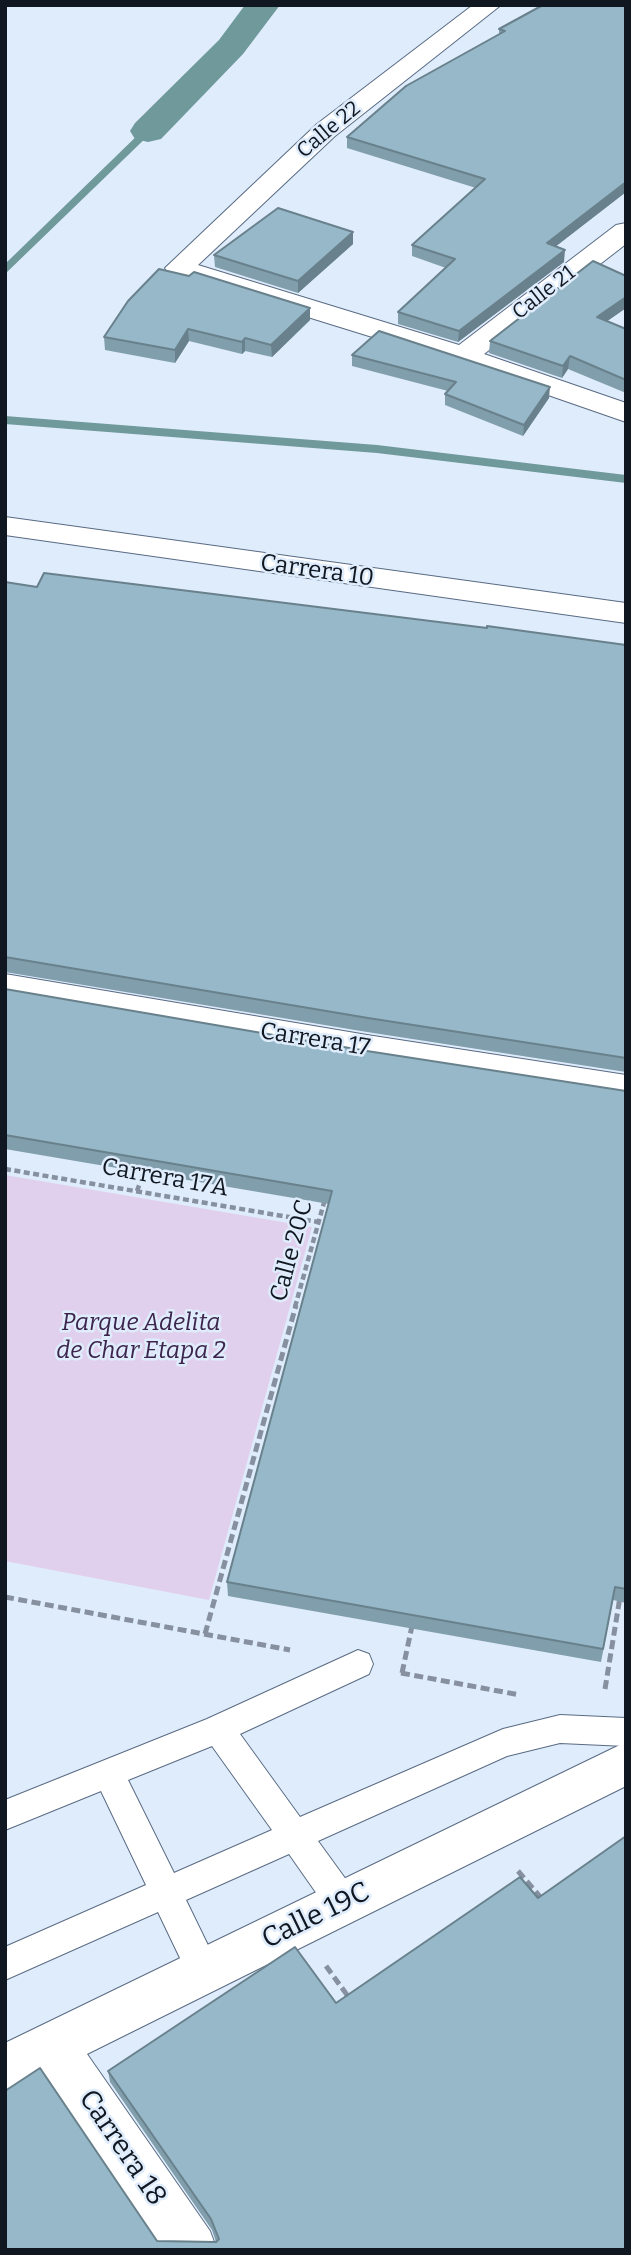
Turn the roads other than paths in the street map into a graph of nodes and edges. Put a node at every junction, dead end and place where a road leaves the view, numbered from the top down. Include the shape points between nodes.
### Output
1 (489, 5) edge
2 (626, 231) edge
3 (463, 356) junction
4 (626, 414) edge
5 (6, 527) edge
6 (626, 613) edge
7 (5, 987) edge
8 (626, 1089) edge
9 (358, 1664) dead end
10 (218, 1729) junction
11 (626, 1732) edge
12 (626, 1763) edge
13 (109, 1773) junction
14 (5, 1815) edge
15 (297, 1835) junction
16 (167, 1894) junction
17 (343, 1903) junction
18 (5, 1964) edge
19 (204, 1970) junction
20 (52, 2046) junction
21 (5, 2068) edge
22 (191, 2250) edge

1 - 3 street, Calle 22 via 326,130 179,268
2 - 3 street, Calle 21
3 - 4 street
5 - 6 street, Carrera 10
7 - 8 street, Carrera 17
9 - 10 lane
10 - 13 lane
10 - 15 lane
11 - 15 lane via 560,1729 503,1743
12 - 17 street, Calle 19C
13 - 14 lane
13 - 16 lane
15 - 16 lane
15 - 17 lane
16 - 18 lane
16 - 19 lane
17 - 19 street, Calle 19C
19 - 20 street, Calle 19C
20 - 21 street, Calle 19C
20 - 22 street, Carrera 18

